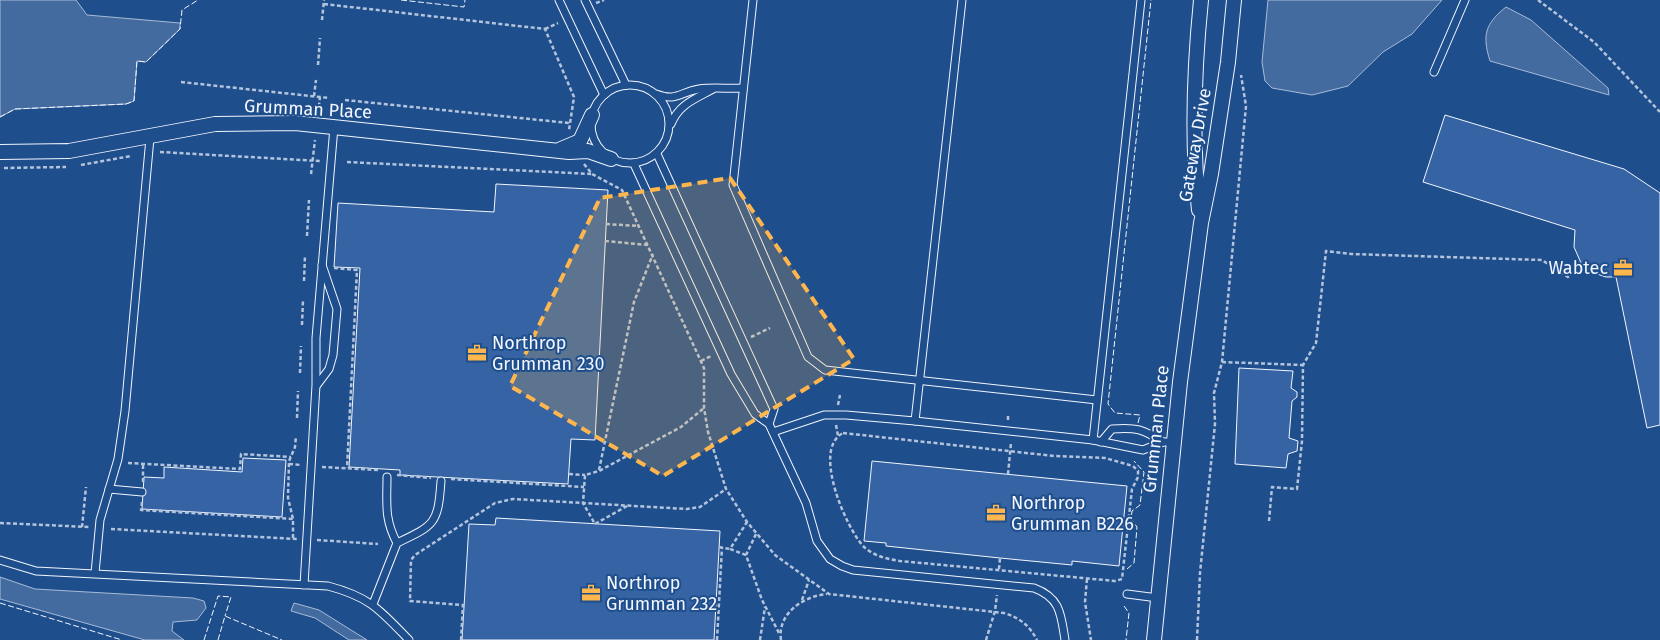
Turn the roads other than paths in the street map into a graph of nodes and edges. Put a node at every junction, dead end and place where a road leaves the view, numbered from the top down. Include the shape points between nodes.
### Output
1 (559, 0) edge
2 (585, 0) edge
3 (753, 0) edge
4 (962, 0) edge
5 (1141, 0) edge
6 (1201, 0) edge
7 (1234, 0) edge
8 (1465, 0) edge
9 (1434, 72) dead end
10 (626, 85) junction
11 (744, 88) junction
12 (713, 89) junction
13 (654, 93) junction
14 (604, 95) junction
15 (592, 115) junction
16 (670, 125) junction
17 (334, 127) junction
18 (150, 138) junction
19 (556, 151) junction
20 (0, 152) edge
21 (657, 154) junction
22 (611, 159) junction
23 (634, 164) junction
24 (1200, 223) junction
25 (322, 263) junction
26 (921, 380) junction
27 (316, 385) junction
28 (1097, 400) junction
29 (915, 422) junction
30 (769, 424) junction
31 (773, 432) junction
32 (1097, 441) junction
33 (1168, 442) junction
34 (388, 477) dead end
35 (441, 481) dead end
36 (109, 489) junction
37 (142, 492) road end
38 (397, 543) junction
39 (0, 560) edge
40 (94, 573) junction
41 (304, 585) junction
42 (1127, 594) dead end
43 (1158, 598) junction
44 (373, 604) junction
45 (409, 640) edge
46 (1065, 640) edge
47 (1154, 640) edge

1 - 14 lane
2 - 10 lane
3 - 11 lane
4 - 26 lane
5 - 28 lane
6 - 24 street, Gateway Drive via 1193,139
7 - 24 street, Gateway Drive via 1211,174
8 - 9 lane
10 - 13 lane via 646,88
10 - 14 lane
11 - 12 lane
11 - 26 lane via 733,185 808,358 825,370
12 - 13 lane via 698,89 668,98
12 - 16 lane via 685,103 676,111
13 - 16 lane via 665,107
14 - 15 lane
15 - 19 street, Grumman Place via 580,141
15 - 22 lane via 594,140
16 - 21 lane via 664,146
17 - 18 street, Grumman Place via 247,122 180,129
17 - 19 street, Grumman Place
17 - 25 lane
18 - 20 street, Grumman Place via 68,152
18 - 36 lane via 125,411 118,459
19 - 22 street, Grumman Place via 588,151
21 - 23 lane
21 - 30 lane via 774,409
22 - 23 lane
23 - 30 lane via 731,374 755,414
24 - 33 street, Grumman Place
25 - 27 lane
25 - 27 lane via 337,309 333,355 329,369
26 - 28 lane
26 - 29 lane
27 - 41 lane
28 - 32 lane
29 - 31 lane via 846,414 824,415
29 - 32 lane
30 - 31 lane
31 - 46 lane via 806,503 817,541 830,558 853,570 1034,588 1045,592 1058,606
32 - 33 lane via 1142,450
32 - 33 lane via 1112,429 1126,428 1146,430
33 - 43 street, Grumman Place
34 - 38 lane via 386,513
35 - 38 lane via 437,516 430,526
36 - 37 lane
36 - 40 lane via 100,520
38 - 44 lane
39 - 40 lane via 36,571
40 - 41 lane
41 - 44 lane via 328,586 351,592
42 - 43 lane
43 - 47 street, Grumman Place
44 - 45 lane

